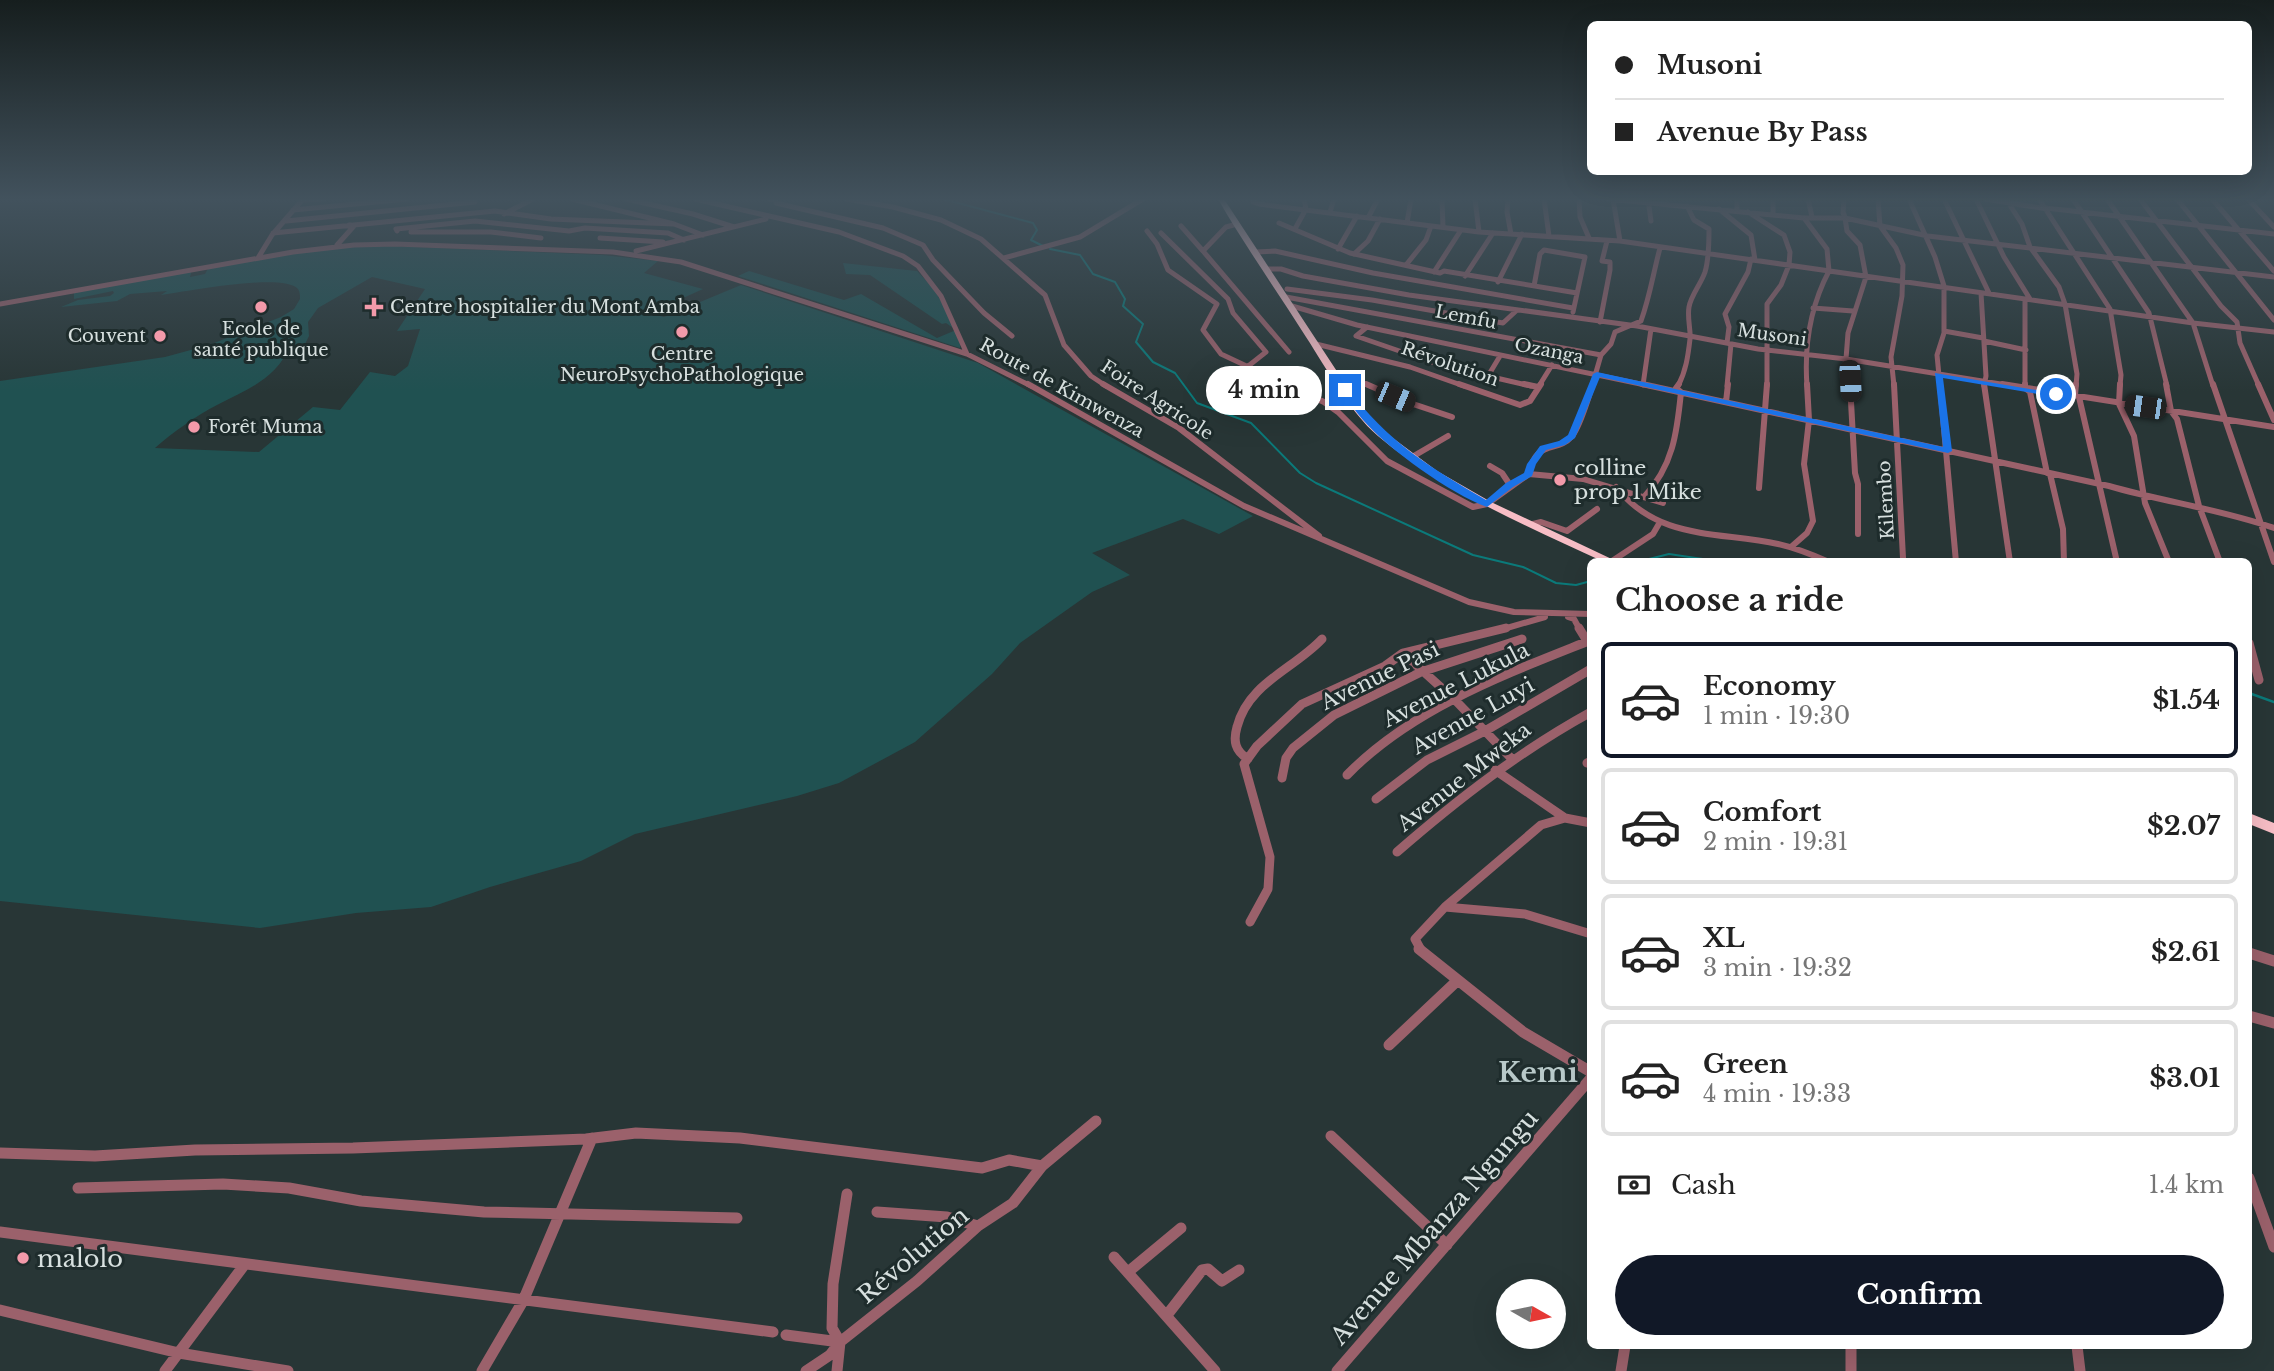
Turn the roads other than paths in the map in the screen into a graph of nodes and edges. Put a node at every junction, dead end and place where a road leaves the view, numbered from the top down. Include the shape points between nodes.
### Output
1 (230, 263) edge
2 (684, 263) edge
3 (913, 263) edge
4 (936, 263) edge
5 (1010, 263) edge
6 (1165, 263) edge
7 (1191, 263) edge
8 (1213, 263) edge
9 (1264, 263) edge
10 (1328, 263) edge
11 (1396, 263) edge
12 (1440, 263) edge
13 (1473, 263) edge
14 (1508, 263) edge
15 (1538, 263) edge
16 (1585, 263) edge
17 (1610, 263) edge
18 (1656, 263) edge
19 (1707, 263) edge
20 (1752, 263) edge
21 (1774, 263) edge
22 (1828, 263) edge
23 (1863, 263) edge
24 (1902, 263) edge
25 (1937, 263) edge
26 (1971, 263) edge
27 (2008, 263) edge
28 (2043, 263) edge
29 (2080, 263) edge
30 (2117, 263) edge
31 (2153, 263) edge
32 (2160, 263) edge
33 (2190, 263) edge
34 (2228, 263) edge
35 (1406, 265) joint
36 (1789, 265) junction
37 (2193, 267) junction
38 (1268, 269) junction
39 (1829, 271) junction
40 (1434, 272) junction
41 (2235, 272) junction
42 (1465, 276) junction
43 (1866, 277) junction
44 (2274, 277) edge
45 (1902, 280) junction
46 (1498, 282) junction
47 (1534, 286) junction
48 (1944, 286) junction
49 (1577, 293) junction
50 (1985, 293) junction
51 (1288, 297) junction
52 (2027, 299) junction
53 (0, 304) edge
54 (2065, 304) junction
55 (1573, 308) junction
56 (1813, 308) junction
57 (2110, 309) junction
58 (1516, 311) junction
59 (1853, 311) junction
60 (2150, 316) junction
61 (1572, 318) junction
62 (2274, 320) edge
63 (1600, 322) junction
64 (2193, 323) junction
65 (1266, 326) junction
66 (1632, 326) junction
67 (1367, 327) junction
68 (2237, 327) junction
69 (1247, 330) junction
70 (1651, 330) junction
71 (1944, 331) junction
72 (2274, 332) edge
73 (1689, 335) junction
74 (1012, 336) dead end
75 (1984, 339) junction
76 (1316, 344) junction
77 (1729, 344) junction
78 (1767, 350) junction
79 (2026, 350) junction
80 (1289, 352) dead end
81 (967, 354) junction
82 (1805, 354) junction
83 (1601, 355) junction
84 (1500, 356) junction
85 (1846, 359) junction
86 (1552, 365) junction
87 (1247, 367) junction
88 (1892, 367) junction
89 (1597, 374) junction
90 (1938, 375) junction
91 (1336, 376) junction
92 (1488, 376) junction
93 (1985, 382) junction
94 (1643, 385) junction
95 (1538, 387) junction
96 (2025, 388) junction
97 (1681, 392) junction
98 (2079, 397) junction
99 (1726, 402) junction
100 (2119, 404) junction
101 (1765, 411) junction
102 (2171, 411) junction
103 (1452, 417) dead end
104 (2224, 419) junction
105 (1809, 421) junction
106 (2274, 421) edge
107 (2274, 427) edge
108 (1853, 431) junction
109 (1448, 436) dead end
110 (1897, 439) junction
111 (1948, 451) junction
112 (1412, 457) junction
113 (1993, 461) junction
114 (1490, 466) dead end
115 (1529, 474) junction
116 (2049, 474) junction
117 (2097, 484) junction
118 (1510, 485) junction
119 (1616, 487) junction
120 (1759, 488) dead end
121 (2143, 495) junction
122 (1644, 497) junction
123 (1663, 503) dead end
124 (1487, 504) junction
125 (2199, 506) junction
126 (1597, 509) dead end
127 (1660, 522) junction
128 (2259, 522) junction
129 (1533, 524) junction
130 (2274, 528) edge
131 (1858, 534) dead end
132 (1330, 544) junction
133 (1791, 547) junction
134 (1605, 558) edge
135 (1619, 558) edge
136 (1819, 558) edge
137 (1903, 558) dead end
138 (1956, 558) edge
139 (2010, 558) edge
140 (2064, 558) edge
141 (2116, 558) edge
142 (2167, 558) edge
143 (2219, 558) edge
144 (2274, 562) edge
145 (1587, 614) edge
146 (1556, 615) junction
147 (1587, 637) edge
148 (1322, 639) dead end
149 (1522, 639) dead end
150 (1587, 641) edge
151 (1403, 653) junction
152 (2252, 654) edge
153 (1587, 671) edge
154 (1421, 672) junction
155 (2259, 680) dead end
156 (1456, 702) junction
157 (1587, 714) edge
158 (1485, 731) junction
159 (1511, 758) junction
160 (1248, 759) junction
161 (1495, 770) junction
162 (1348, 775) dead end
163 (1282, 778) dead end
164 (1376, 799) dead end
165 (1565, 818) junction
166 (2252, 819) edge
167 (1587, 822) edge
168 (2274, 829) edge
169 (1397, 852) dead end
170 (1445, 907) junction
171 (1250, 922) dead end
172 (1587, 933) edge
173 (2252, 955) edge
174 (2274, 961) edge
175 (1458, 980) junction
176 (2252, 1017) edge
177 (2274, 1023) edge
178 (1389, 1045) dead end
179 (1587, 1070) edge
180 (1587, 1084) edge
181 (1096, 1121) dead end
182 (1331, 1136) dead end
183 (592, 1138) junction
184 (0, 1153) edge
185 (1042, 1167) junction
186 (2252, 1186) edge
187 (78, 1188) dead end
188 (847, 1194) dead end
189 (877, 1212) dead end
190 (559, 1214) junction
191 (737, 1217) dead end
192 (978, 1226) junction
193 (1181, 1228) dead end
194 (0, 1232) edge
195 (1447, 1245) junction
196 (2274, 1247) edge
197 (1114, 1257) dead end
198 (245, 1264) junction
199 (1238, 1270) dead end
200 (1128, 1272) junction
201 (523, 1301) junction
202 (0, 1310) edge
203 (1167, 1315) junction
204 (840, 1342) junction
205 (1625, 1349) edge
206 (1851, 1349) edge
207 (2077, 1349) edge
208 (179, 1353) junction
209 (166, 1371) edge
210 (288, 1371) edge
211 (482, 1371) edge
212 (806, 1371) edge
213 (837, 1371) edge
214 (1215, 1371) edge
215 (1337, 1371) edge
216 (1621, 1371) edge
217 (1851, 1371) edge
218 (2080, 1371) edge

1 - 53 street, Route de Kimwenza
2 - 81 street, Route de Kimwenza
3 - 81 street via 941,296
4 - 74 street
5 - 132 street, Foire Agricole via 1045,295 1064,345 1091,376 1179,428
6 - 87 street via 1168,270 1217,304 1203,327 1213,346
7 - 69 street via 1228,299
8 - 65 street
9 - 38 highway
10 - 55 street
11 - 35 street
12 - 40 street
13 - 42 street
14 - 46 street
15 - 47 street
16 - 49 street
17 - 63 street
18 - 66 street via 1642,321
19 - 73 street via 1689,305
20 - 77 street via 1725,314
21 - 36 street
22 - 39 street
23 - 43 street
24 - 45 street, Kilembo
25 - 48 street
26 - 50 street
27 - 52 street
28 - 54 street
29 - 57 street
30 - 60 street
31 - 64 street
32 - 37 street
33 - 37 street
34 - 41 street
35 - 40 street
36 - 39 street
36 - 78 street via 1768,302
37 - 41 street
37 - 68 street
38 - 51 highway
38 - 58 street, Musoni
39 - 43 street
39 - 56 street
40 - 42 street
41 - 44 street
41 - 62 street
42 - 46 street
43 - 45 street
43 - 59 street
45 - 48 street
45 - 88 street, Kilembo
46 - 47 street
47 - 49 street
48 - 50 street
48 - 71 street
49 - 55 street
50 - 52 street
50 - 75 street
51 - 58 street via 1372,300 1503,323
51 - 67 street, Ozanga
51 - 76 highway
51 - 83 street, Lemfu
52 - 54 street
52 - 79 street
54 - 57 street
54 - 98 street via 2077,374 2075,394
55 - 61 street
56 - 59 street
56 - 82 street
57 - 60 street
57 - 100 street via 2121,375
58 - 61 street, Musoni
59 - 85 street
60 - 64 street
60 - 102 street
61 - 63 street, Musoni
63 - 66 street, Musoni
64 - 68 street
64 - 104 street
65 - 69 street
65 - 80 street
66 - 70 street, Musoni
66 - 83 street via 1615,332
67 - 84 street, Ozanga
67 - 92 street via 1356,336
68 - 72 street
68 - 106 street
69 - 87 street via 1266,352
70 - 73 street, Musoni
70 - 94 street
71 - 75 street
71 - 90 street via 1937,355
73 - 77 street, Musoni
73 - 97 street via 1687,370 1676,388
75 - 79 street
75 - 93 street
76 - 91 highway
76 - 95 street, Révolution via 1410,367 1516,405 1526,404
77 - 78 street, Musoni
77 - 99 street
78 - 82 street, Musoni
78 - 101 street
79 - 96 street
81 - 132 street, Route de Kimwenza via 1009,373 1213,490
82 - 85 street, Musoni
82 - 105 street
83 - 89 street
84 - 86 street, Ozanga
84 - 92 street
85 - 88 street, Musoni
85 - 108 street
86 - 89 street, Ozanga
86 - 95 street, Révolution
87 - 124 street via 1327,404 1376,452 1418,479 1473,507
88 - 90 street, Musoni
88 - 110 street, Kilembo
89 - 94 street, Ozanga
89 - 115 street via 1572,436 1546,446
90 - 93 street, Musoni
90 - 111 street
91 - 103 street via 1348,376
91 - 112 highway via 1366,419
92 - 95 street
93 - 96 street, Musoni
93 - 113 street
94 - 97 street, Ozanga
96 - 98 street, Musoni
96 - 116 street
97 - 99 street, Ozanga
97 - 122 street via 1675,455
98 - 100 street, Musoni
98 - 117 street
99 - 101 street, Ozanga
100 - 102 street, Musoni
100 - 121 street via 2135,431
101 - 105 street, Ozanga
101 - 120 street
102 - 104 street, Musoni
102 - 125 street
104 - 107 street, Musoni
104 - 128 street
105 - 108 street, Ozanga
105 - 133 street via 1804,464 1812,521 1807,533
108 - 110 street, Ozanga
108 - 131 street
109 - 112 street
110 - 111 street, Ozanga
110 - 137 street, Kilembo
111 - 113 street, Ozanga
111 - 138 street
112 - 124 highway
113 - 116 street, Ozanga
113 - 139 street
114 - 118 street via 1504,474
115 - 118 street
115 - 119 street
116 - 117 street, Ozanga
116 - 140 street via 2063,529
117 - 121 street, Ozanga
117 - 141 street
118 - 124 street
119 - 122 street
119 - 127 street via 1631,507
121 - 125 street, Ozanga
121 - 142 street
122 - 123 street
124 - 129 highway
125 - 128 street, Ozanga
125 - 143 street
126 - 129 street via 1567,531 1541,522
127 - 133 street via 1709,535
127 - 135 street via 1653,534
128 - 130 street, Ozanga
128 - 144 street
129 - 134 highway
132 - 146 street, Route de Kimwenza via 1464,601 1493,609
133 - 136 street
145 - 146 street, Route de Kimwenza
146 - 147 street via 1574,619
146 - 151 street
148 - 160 street via 1283,667 1247,704 1234,741 1238,753
149 - 154 street, Avenue Pasi
150 - 156 street, Avenue Lukula
151 - 154 street
151 - 160 street via 1302,704
152 - 155 street
153 - 158 street, Avenue Luyi
154 - 156 street
154 - 163 street, Avenue Pasi via 1315,728 1286,758
156 - 158 street
156 - 162 street, Avenue Lukula via 1382,743
157 - 159 street, Avenue Mweka
158 - 159 street
158 - 164 street, Avenue Luyi via 1427,760
159 - 161 street, Avenue Mweka
160 - 171 street via 1246,776 1270,857 1268,888
161 - 165 street
161 - 169 street, Avenue Mweka
165 - 167 street
165 - 170 street via 1541,825
166 - 168 highway
170 - 172 street via 1525,914
170 - 175 street via 1415,939 1416,945
173 - 174 street
175 - 178 street
175 - 179 street via 1544,1046
176 - 177 street
180 - 195 street, Avenue Mbanza Ngungu
181 - 185 street, Révolution
182 - 195 street
183 - 184 street via 95,1156
183 - 185 street via 636,1133 740,1138 972,1167 1009,1160
183 - 190 street
185 - 192 street, Révolution via 1013,1202
186 - 196 street
187 - 190 street via 223,1184 484,1212
188 - 204 street via 833,1284 832,1328
189 - 192 street via 947,1217
190 - 191 street
190 - 201 street
192 - 204 street, Révolution
193 - 200 street
194 - 198 street
195 - 215 street, Avenue Mbanza Ngungu
197 - 200 street
198 - 201 street
198 - 208 street
199 - 203 street via 1222,1281 1208,1269 1202,1270
200 - 203 street
201 - 204 street
201 - 211 street
202 - 208 street
203 - 214 street
204 - 212 street, Révolution
204 - 213 street
205 - 216 street
206 - 217 street
207 - 218 street
208 - 209 street
208 - 210 street

